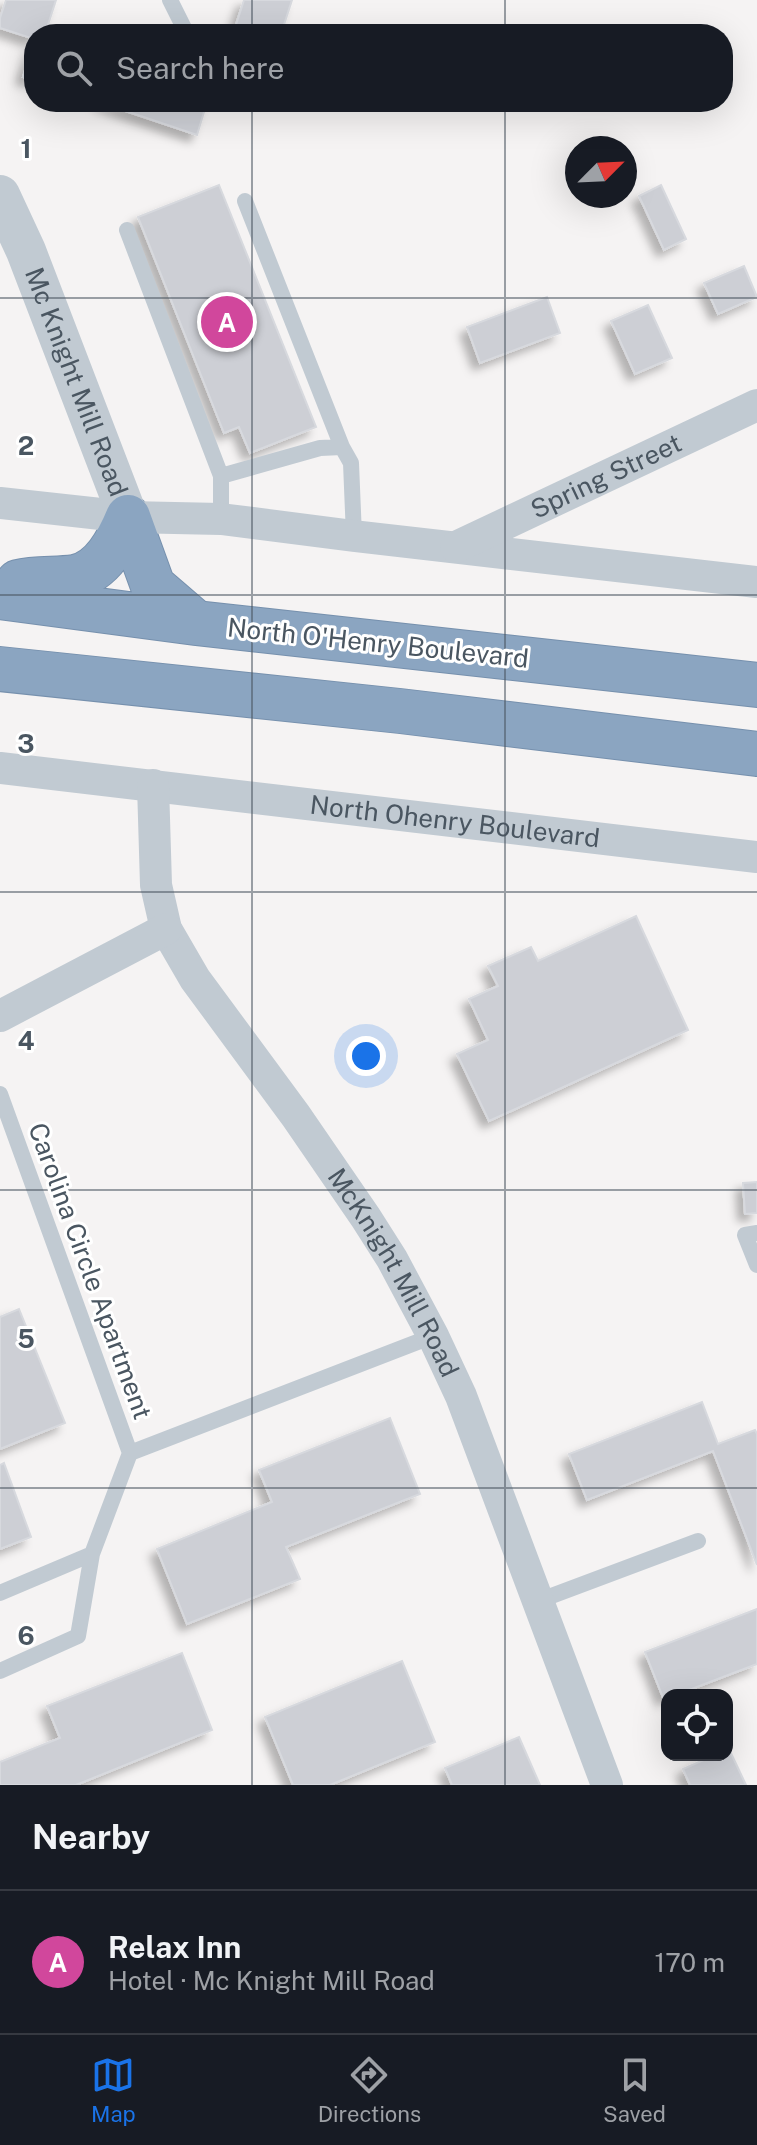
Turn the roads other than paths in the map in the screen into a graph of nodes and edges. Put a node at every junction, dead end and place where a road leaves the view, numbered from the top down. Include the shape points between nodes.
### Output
1 (170, 0) edge
2 (182, 24) edge
3 (1, 200) edge
4 (245, 201) dead end
5 (127, 230) dead end
6 (757, 405) edge
7 (342, 447) junction
8 (221, 476) junction
9 (0, 503) edge
10 (128, 517) junction
11 (221, 519) junction
12 (354, 536) junction
13 (456, 547) junction
14 (757, 582) edge
15 (0, 587) edge
16 (0, 597) edge
17 (196, 623) junction
18 (0, 669) edge
19 (757, 685) edge
20 (757, 754) edge
21 (0, 768) edge
22 (153, 785) junction
23 (757, 857) edge
24 (166, 929) junction
25 (0, 1016) edge
26 (0, 1093) edge
27 (757, 1233) edge
28 (757, 1265) edge
29 (433, 1336) junction
30 (130, 1453) junction
31 (698, 1541) dead end
32 (92, 1554) junction
33 (0, 1593) edge
34 (538, 1601) junction
35 (0, 1671) edge
36 (607, 1785) edge

1 - 2 lane
3 - 10 street, Mc Knight Mill Road via 26,251
4 - 7 lane
5 - 8 lane
6 - 13 street, Spring Street
7 - 8 lane via 320,448
7 - 12 lane via 351,463
8 - 11 lane
9 - 10 street
10 - 11 street
10 - 15 highway via 119,539 93,570
10 - 17 highway via 153,586
11 - 12 street
12 - 13 street
13 - 14 street
16 - 17 highway, North O'Henry Boulevard
17 - 19 highway, North O'Henry Boulevard
18 - 20 highway
21 - 22 street, North Ohenry Boulevard
22 - 23 street, North Ohenry Boulevard
22 - 24 street, McKnight Mill Road via 156,885
24 - 25 street
24 - 29 street, McKnight Mill Road via 195,979 366,1218
26 - 30 lane, Carolina Circle Apartment
27 - 28 lane via 745,1235
29 - 30 lane
29 - 34 street, McKnight Mill Road
30 - 32 lane, Carolina Circle Apartment
31 - 34 lane
32 - 33 lane
32 - 35 lane, Carolina Circle Apartment via 78,1636
34 - 36 street, McKnight Mill Road

